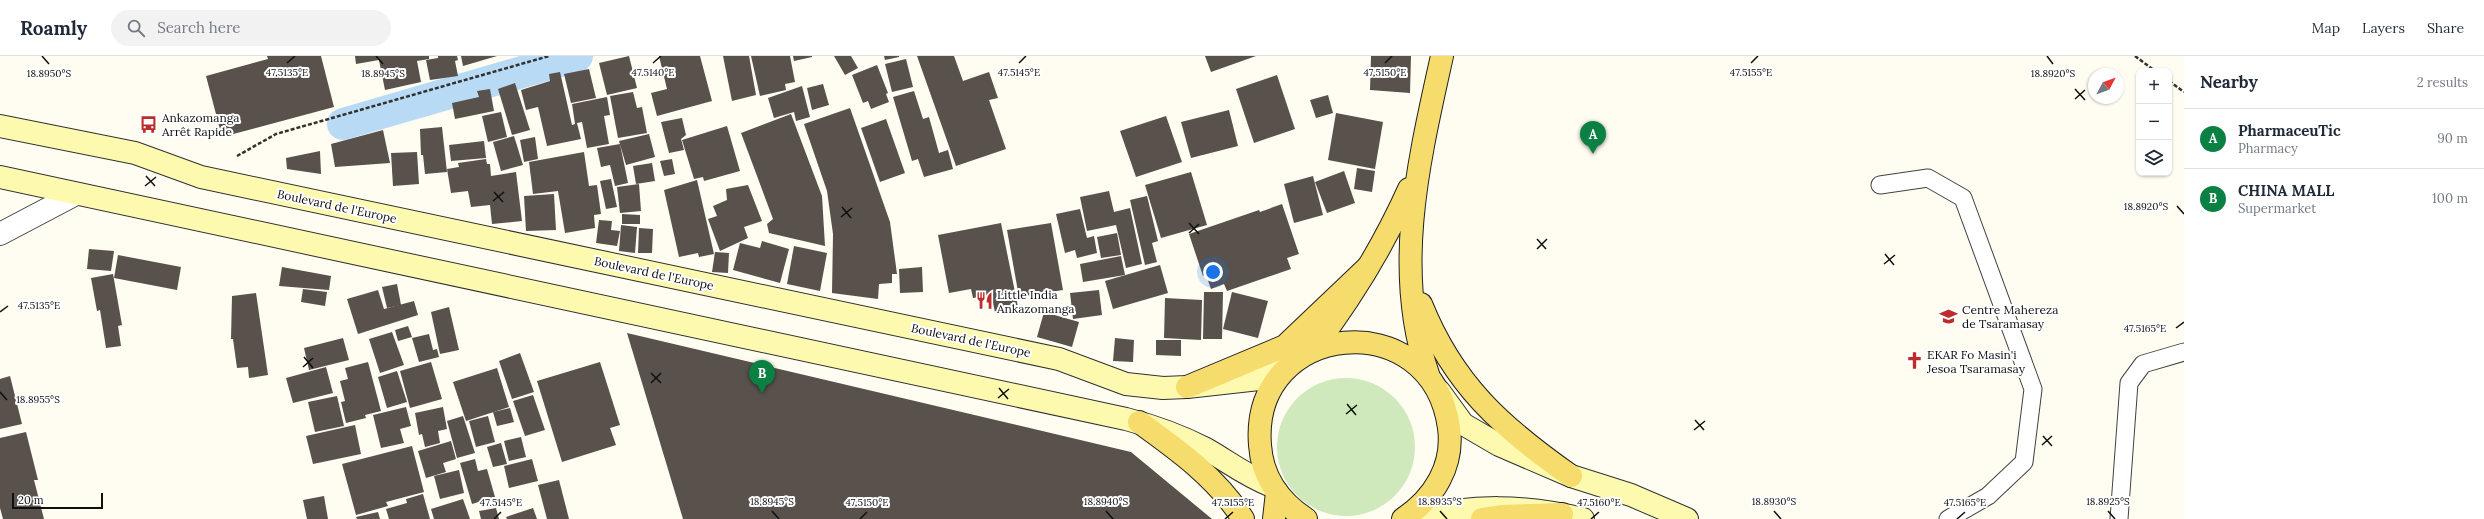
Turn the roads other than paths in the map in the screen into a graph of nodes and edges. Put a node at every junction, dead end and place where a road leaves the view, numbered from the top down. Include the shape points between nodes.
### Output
1 (1442, 56) edge
2 (0, 126) edge
3 (1417, 172) junction
4 (0, 177) edge
5 (1880, 185) dead end
6 (76, 194) junction
7 (0, 234) edge
8 (1368, 267) junction
9 (1411, 281) junction
10 (1308, 352) junction
11 (2184, 352) edge
12 (1433, 383) junction
13 (1187, 387) junction
14 (1139, 422) junction
15 (1570, 476) junction
16 (1274, 489) junction
17 (1562, 514) junction
18 (1243, 519) edge
19 (1274, 519) edge
20 (1306, 519) edge
21 (1403, 519) edge
22 (1414, 519) edge
23 (1482, 519) edge
24 (1583, 519) edge
25 (1687, 519) edge
26 (1948, 519) edge
27 (2119, 519) edge

1 - 3 main road
2 - 13 main road, Boulevard de l'Europe via 135,153 201,177 1059,359 1126,384 1163,388
3 - 8 main road via 1398,215
3 - 9 main road via 1412,222
4 - 6 main road
5 - 26 lane via 1928,178 1962,198 2034,389 2024,462 1988,496
6 - 7 street
6 - 14 main road
8 - 10 main road via 1353,294
8 - 13 main road via 1285,346
9 - 12 main road via 1415,325
9 - 15 main road via 1444,354 1474,394 1527,445
10 - 12 main road via 1334,343 1360,341 1386,347 1410,359
10 - 13 main road, Boulevard de l'Europe via 1259,379
10 - 16 main road via 1282,374 1266,399 1262,414 1259,428 1261,458
11 - 27 lane via 2143,364 2129,383
12 - 15 main road via 1463,424 1499,445
12 - 21 main road via 1447,413 1450,439 1446,465 1435,489 1418,509
14 - 16 main road via 1205,449 1248,477
14 - 18 main road via 1181,452 1210,479
15 - 25 main road via 1630,495
16 - 19 main road
16 - 20 main road via 1293,510
17 - 22 main road via 1497,506 1466,508
17 - 23 main road
17 - 24 main road

